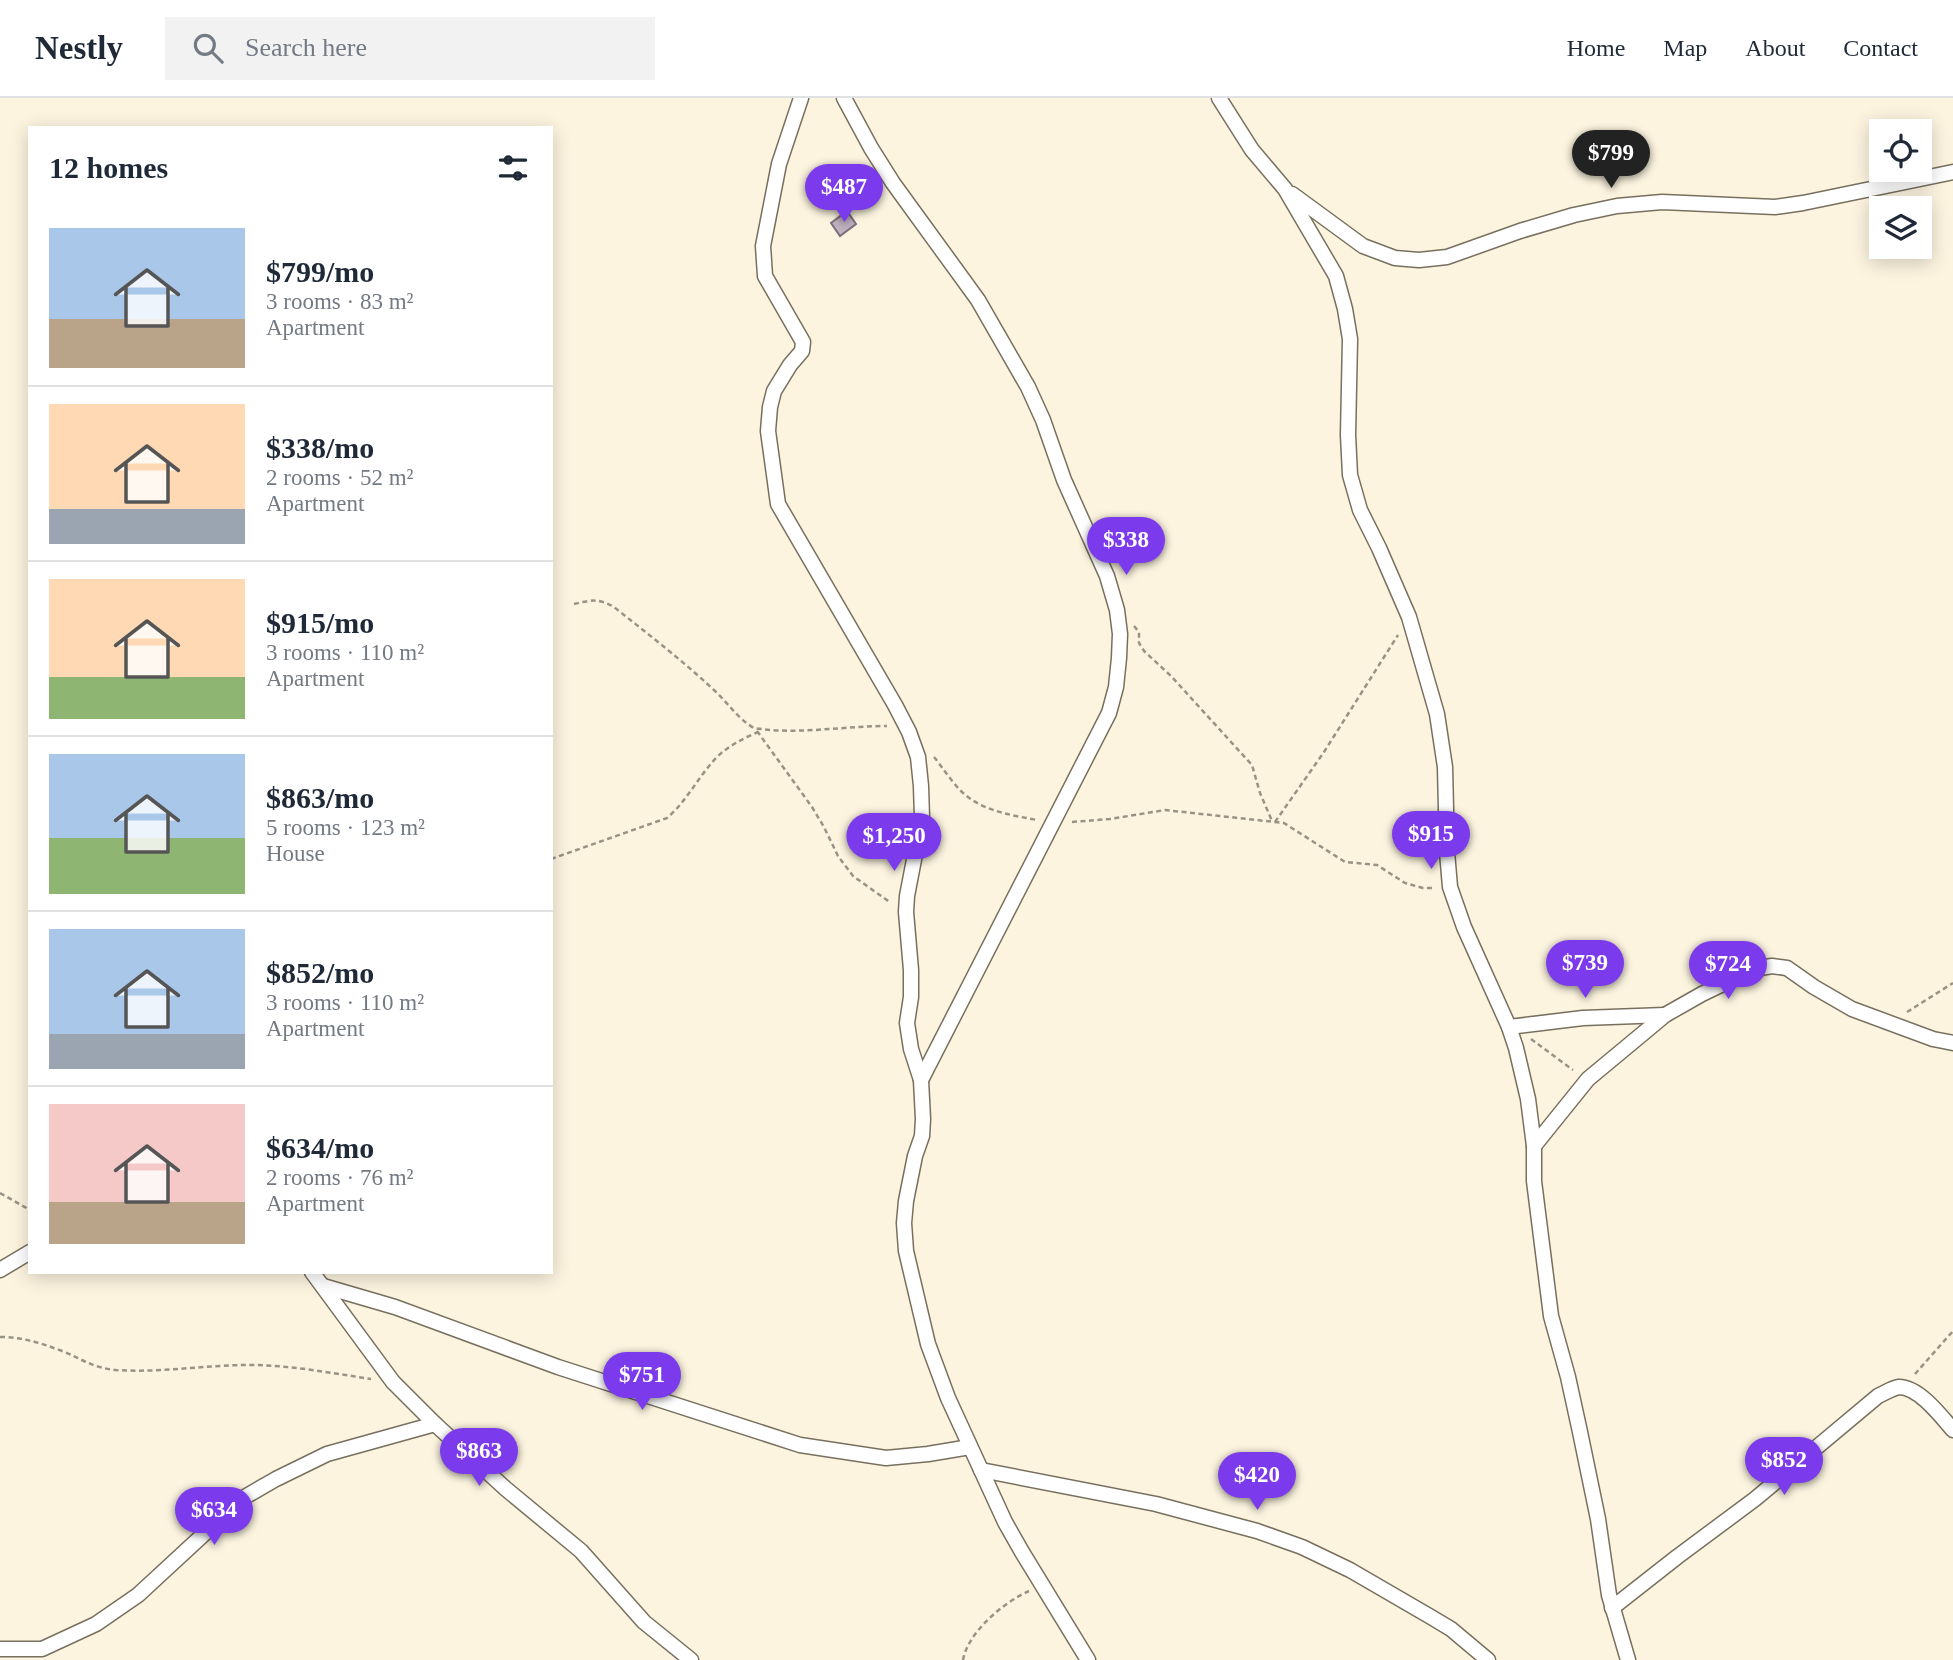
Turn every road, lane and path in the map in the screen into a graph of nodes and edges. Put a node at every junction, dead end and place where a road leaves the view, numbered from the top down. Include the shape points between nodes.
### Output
1 (801, 98) edge
2 (844, 98) edge
3 (1219, 98) edge
4 (1953, 172) edge
5 (1285, 189) junction
6 (574, 604) dead end
7 (1117, 610) junction
8 (1409, 617) junction
9 (754, 728) junction
10 (758, 732) junction
11 (909, 732) junction
12 (930, 751) dead end
13 (1055, 821) junction
14 (1274, 821) junction
15 (553, 858) edge
16 (1450, 887) junction
17 (906, 912) junction
18 (1953, 982) edge
19 (1665, 1015) junction
20 (1889, 1023) junction
21 (1513, 1026) junction
22 (1953, 1043) edge
23 (1588, 1079) junction
24 (921, 1080) junction
25 (1534, 1146) junction
26 (0, 1193) edge
27 (28, 1209) edge
28 (28, 1253) edge
29 (0, 1270) edge
30 (314, 1274) edge
31 (323, 1286) junction
32 (1953, 1331) edge
33 (0, 1337) edge
34 (393, 1382) junction
35 (1905, 1388) junction
36 (435, 1424) junction
37 (1953, 1430) edge
38 (971, 1447) junction
39 (981, 1470) junction
40 (1042, 1585) junction
41 (1612, 1608) junction
42 (0, 1649) edge
43 (691, 1660) edge
44 (963, 1660) edge
45 (1088, 1660) edge
46 (1488, 1660) edge
47 (1628, 1660) edge

1 - 11 street via 779,164 763,246 765,276 803,342 802,351 774,391 770,407 768,431 779,504
2 - 7 street via 893,183 978,300 1028,387
3 - 5 street via 1252,150
4 - 5 street via 1774,207 1662,202 1617,206 1520,231 1447,257 1419,260 1395,258 1363,246
5 - 8 street via 1336,276 1350,339 1350,475 1360,510
6 - 9 path via 591,600 614,607
7 - 13 street via 1119,658 1109,713
7 - 14 path via 1139,632 1144,651 1252,765
8 - 14 path
8 - 16 street via 1437,714 1445,767
9 - 10 path
9 - 11 path via 886,726
10 - 15 path via 716,758 667,818
10 - 17 path via 812,807 853,876
11 - 17 street via 918,757 922,818
12 - 13 path via 963,793 978,803 1003,814
13 - 14 path via 1165,810
13 - 24 street
14 - 16 path via 1290,826 1345,862 1377,865 1405,883 1423,888
16 - 21 street via 1464,927
17 - 24 street via 911,970 907,1023
18 - 20 path
19 - 20 street via 1754,969 1772,966 1787,968 1852,1009
19 - 21 street
19 - 23 street
20 - 22 street
21 - 23 path
21 - 25 street
23 - 25 street
24 - 38 street via 922,1136 906,1201 906,1251 928,1344
25 - 41 street via 1551,1316 1580,1432
26 - 27 path
28 - 29 street
30 - 31 street
31 - 34 street
31 - 38 street via 800,1445 886,1458
32 - 35 path
33 - 34 path via 40,1343 91,1366 115,1370 250,1365
34 - 36 street
35 - 37 street via 1930,1404
35 - 41 street via 1896,1387 1878,1396 1755,1500
36 - 42 street via 327,1454 276,1479 243,1497 138,1595 96,1624 41,1649
36 - 43 street via 581,1551 643,1622
38 - 39 street
39 - 40 street
39 - 46 street via 1156,1503 1302,1546 1451,1629
40 - 44 path via 1016,1597 976,1630
40 - 45 street
41 - 47 street

